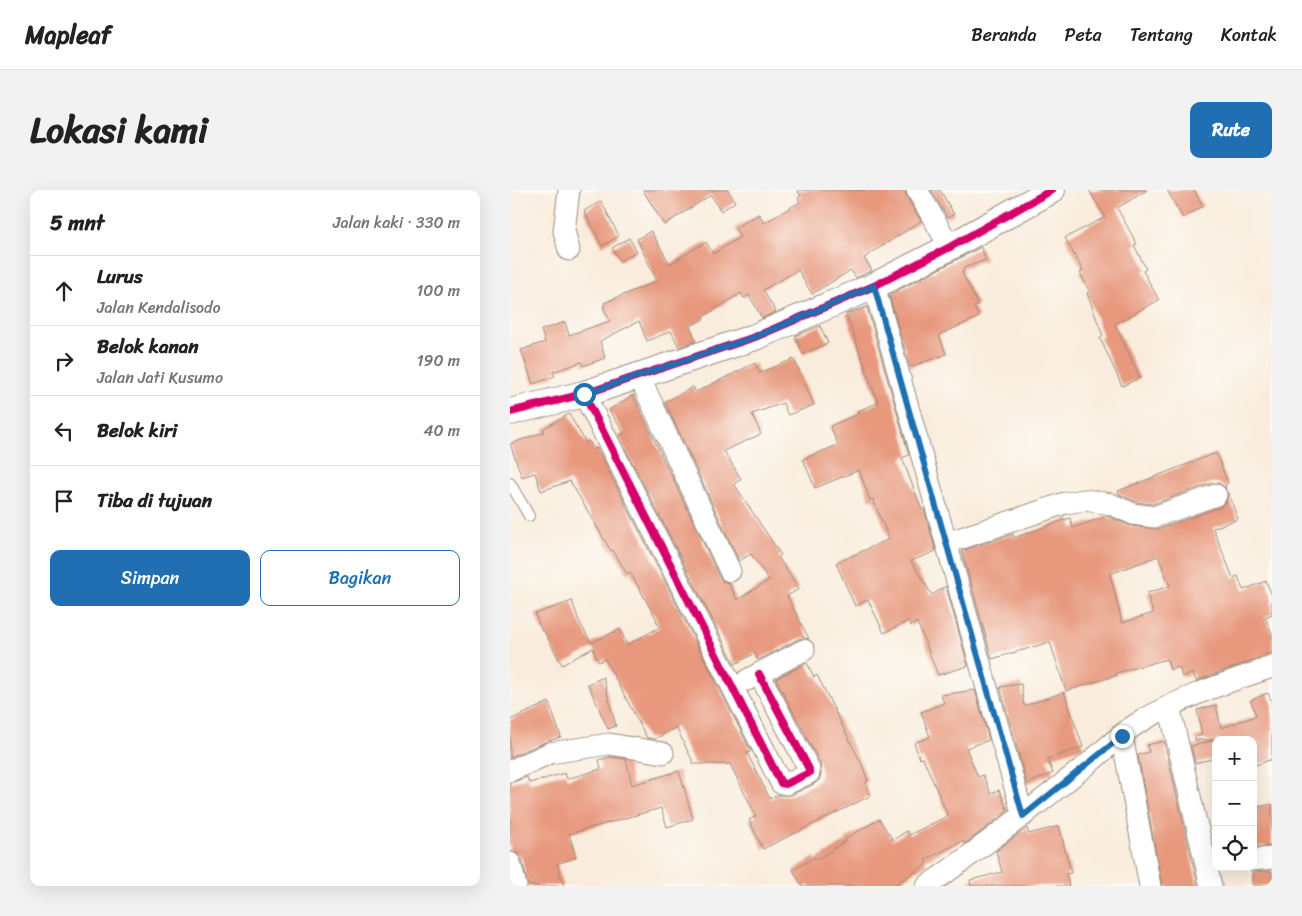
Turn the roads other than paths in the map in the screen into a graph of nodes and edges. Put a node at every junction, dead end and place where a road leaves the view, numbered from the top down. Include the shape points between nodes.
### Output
1 (569, 190) edge
2 (917, 190) edge
3 (1052, 190) edge
4 (950, 247) junction
5 (569, 250) dead end
6 (874, 286) junction
7 (639, 376) junction
8 (584, 394) junction
9 (510, 412) edge
10 (510, 484) edge
11 (1216, 495) dead end
12 (529, 516) dead end
13 (947, 543) junction
14 (730, 571) dead end
15 (804, 650) dead end
16 (1272, 667) edge
17 (759, 674) junction
18 (733, 688) junction
19 (1169, 706) junction
20 (1122, 736) junction
21 (663, 753) dead end
22 (510, 771) edge
23 (1023, 816) junction
24 (1272, 858) edge
25 (1257, 860) edge
26 (510, 863) edge
27 (1211, 865) edge
28 (516, 886) edge
29 (927, 886) edge
30 (1150, 886) edge
31 (1210, 886) edge

1 - 5 street via 564,232
2 - 4 street
3 - 4 street
4 - 6 street
6 - 7 street via 755,337
6 - 13 street
7 - 8 street
7 - 14 street
8 - 9 street
8 - 18 street
10 - 12 lane
11 - 13 street via 1154,517 1132,514 1111,504 1085,500 1065,503
13 - 23 street
15 - 17 street
16 - 19 street
17 - 18 street
17 - 18 street via 809,769 808,773 786,784 781,783
19 - 20 street
19 - 27 street
20 - 23 street
20 - 30 street
21 - 22 street via 609,744 550,753
23 - 29 street
24 - 25 street
26 - 28 street
27 - 31 street

